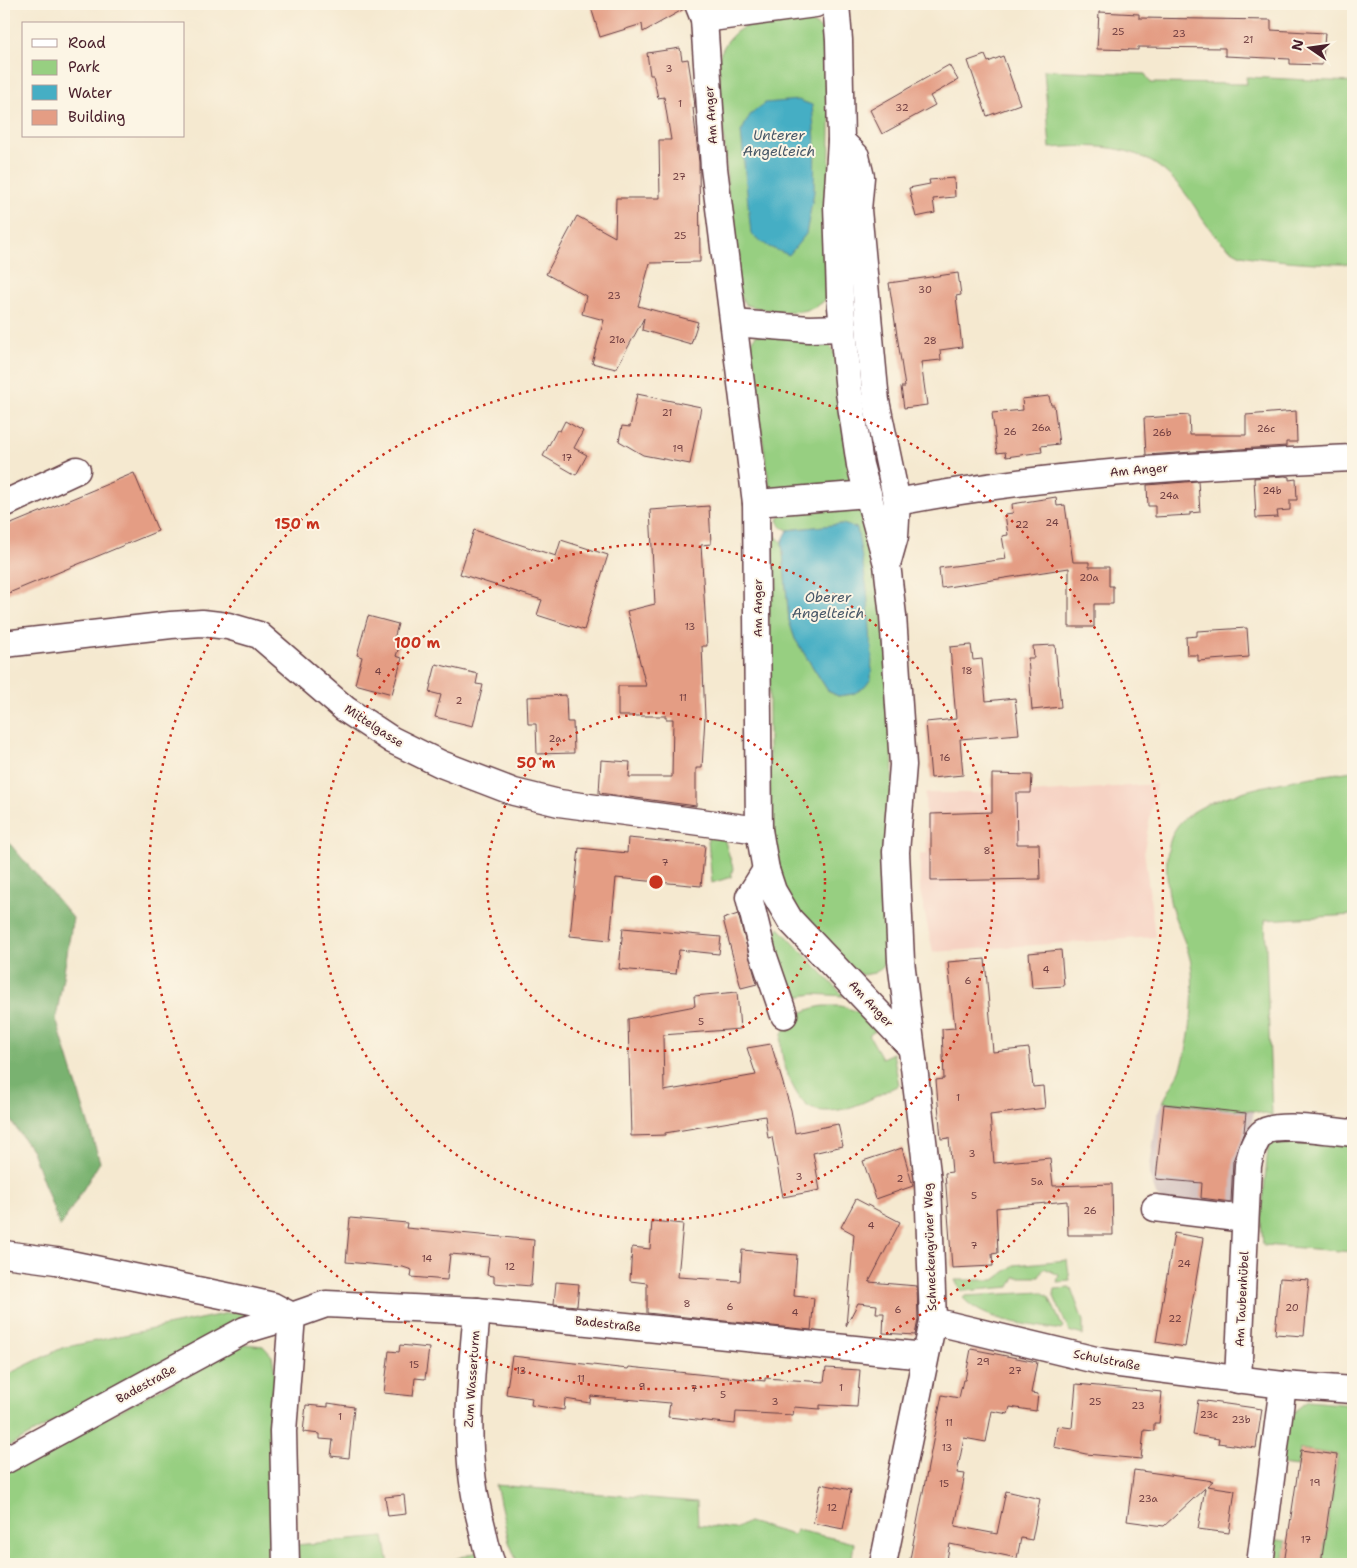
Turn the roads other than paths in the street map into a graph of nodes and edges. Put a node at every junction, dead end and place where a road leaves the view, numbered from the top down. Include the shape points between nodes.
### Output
1 (815, 4) edge
2 (836, 4) edge
3 (701, 12) edge
4 (841, 141) junction
5 (734, 323) junction
6 (843, 328) junction
7 (1353, 458) edge
8 (77, 470) dead end
9 (868, 494) junction
10 (897, 502) junction
11 (756, 503) junction
12 (4, 504) edge
13 (887, 564) junction
14 (4, 644) edge
15 (759, 830) junction
16 (766, 870) junction
17 (784, 1015) dead end
18 (910, 1046) junction
19 (1353, 1133) edge
20 (1155, 1208) dead end
21 (1245, 1219) junction
22 (4, 1254) edge
23 (477, 1310) junction
24 (292, 1316) junction
25 (933, 1321) junction
26 (924, 1356) junction
27 (1238, 1380) junction
28 (1283, 1385) junction
29 (1353, 1390) edge
30 (4, 1461) edge
31 (286, 1564) edge
32 (492, 1564) edge
33 (882, 1564) edge
34 (1260, 1564) edge

1 - 3 street, Am Anger
2 - 4 street, Am Anger
3 - 5 street, Am Anger via 714,168
4 - 6 street, Am Anger via 837,205
4 - 10 street, Am Anger via 856,156 861,177 858,210 876,402
5 - 6 street
5 - 11 street, Am Anger
6 - 9 street, Am Anger via 849,392 860,465
7 - 10 street, Am Anger via 1219,464 1046,478 967,488
8 - 12 street
9 - 11 street
9 - 13 street, Am Anger
10 - 13 street, Am Anger via 895,536
11 - 15 street, Am Anger
13 - 18 street, Am Anger via 903,765 896,852 900,961
14 - 15 street, Mittelgasse via 171,625 202,623 228,626 259,635 345,708 392,740 441,764 514,792 559,803
15 - 16 street, Am Anger
16 - 17 street via 749,897 763,954
16 - 18 street, Am Anger via 773,891 790,920
18 - 25 street, Schneckengrüner Weg via 928,1181
19 - 21 street, Am Taubenhübel via 1276,1127 1263,1131 1254,1143 1248,1165
20 - 21 street
21 - 27 street, Am Taubenhübel
22 - 24 street via 56,1261 273,1306
23 - 24 street, Badestraße via 326,1304
23 - 26 street, Badestraße
23 - 32 street, Zum Wasserturm via 468,1413 470,1465 476,1507
24 - 30 street, Badestraße via 245,1330
24 - 31 street via 283,1430
25 - 26 street, Schneckengrüner Weg
25 - 27 street, Schulstraße via 1104,1362
26 - 33 street, Schneckengrüner Weg
27 - 28 street, Schulstraße
28 - 29 street, Schulstraße
28 - 34 street

